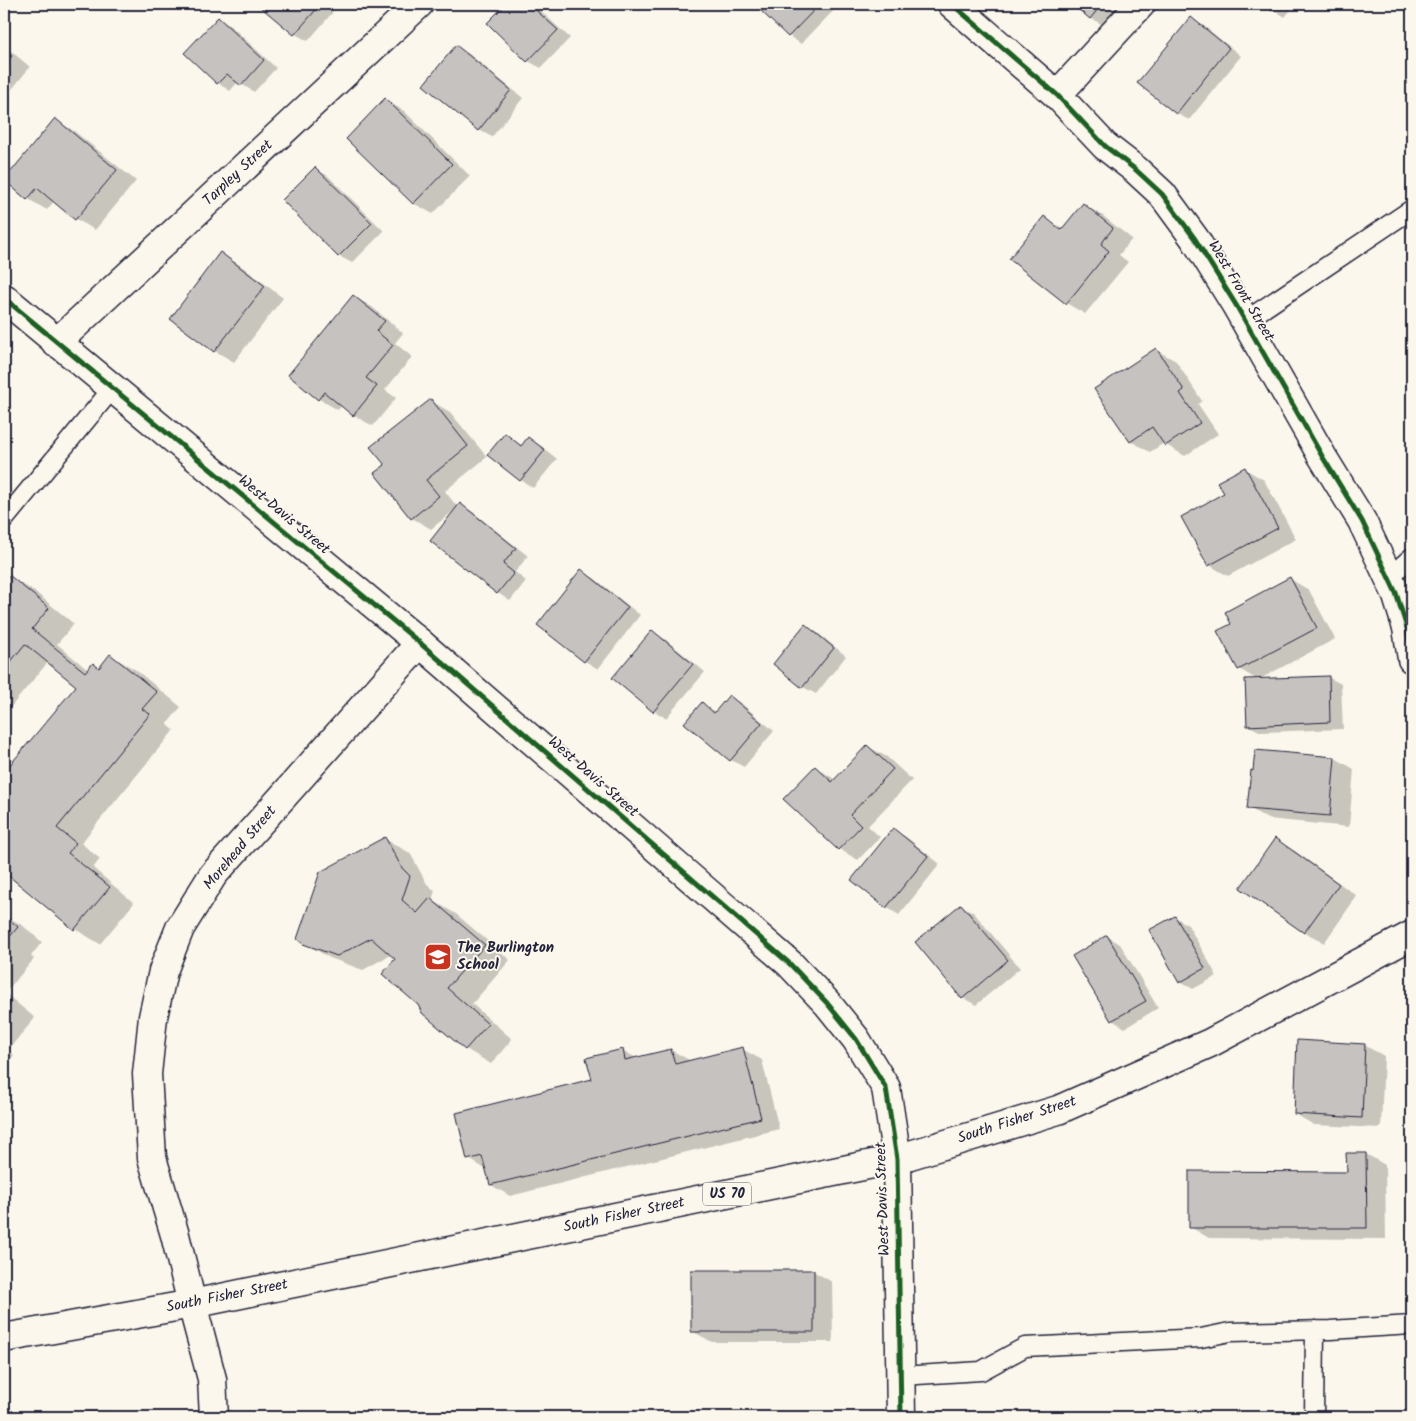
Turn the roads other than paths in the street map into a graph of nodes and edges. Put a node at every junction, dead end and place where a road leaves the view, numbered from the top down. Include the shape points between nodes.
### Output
1 (419, 4) edge
2 (952, 4) edge
3 (1141, 4) edge
4 (1057, 95) junction
5 (1412, 209) edge
6 (4, 298) edge
7 (1245, 321) junction
8 (56, 343) junction
9 (112, 389) junction
10 (4, 520) edge
11 (1412, 557) edge
12 (1389, 577) junction
13 (420, 644) junction
14 (1412, 660) edge
15 (1412, 935) edge
16 (897, 1159) junction
17 (192, 1304) junction
18 (1412, 1325) edge
19 (1315, 1330) junction
20 (4, 1338) edge
21 (900, 1376) junction
22 (214, 1417) edge
23 (901, 1417) edge
24 (1314, 1417) edge

1 - 8 street, Tarpley Street
2 - 4 street, West Front Street
3 - 4 street
4 - 7 street, West Front Street via 1105,146 1162,194 1195,239
5 - 7 lane
6 - 8 street, West Davis Street
7 - 12 street, West Front Street via 1362,521
8 - 9 street, West Davis Street
9 - 10 lane
9 - 13 street, West Davis Street
11 - 12 lane
12 - 14 street, West Front Street via 1407,628
13 - 16 street, West Davis Street via 790,964 821,997 856,1038 886,1088
13 - 17 street, Morehead Street via 213,875 180,928 163,970 153,1017 147,1074 152,1158
15 - 16 street, South Fisher Street / US 70 via 1210,1043 1067,1106
16 - 17 street, South Fisher Street / US 70
16 - 21 street, West Davis Street
17 - 20 street, South Fisher Street / US 70
17 - 22 street, Morehead Street via 212,1379
18 - 19 lane
19 - 21 lane via 1230,1332 1201,1338 1025,1346 981,1371
19 - 24 lane
21 - 23 street, West Davis Street

